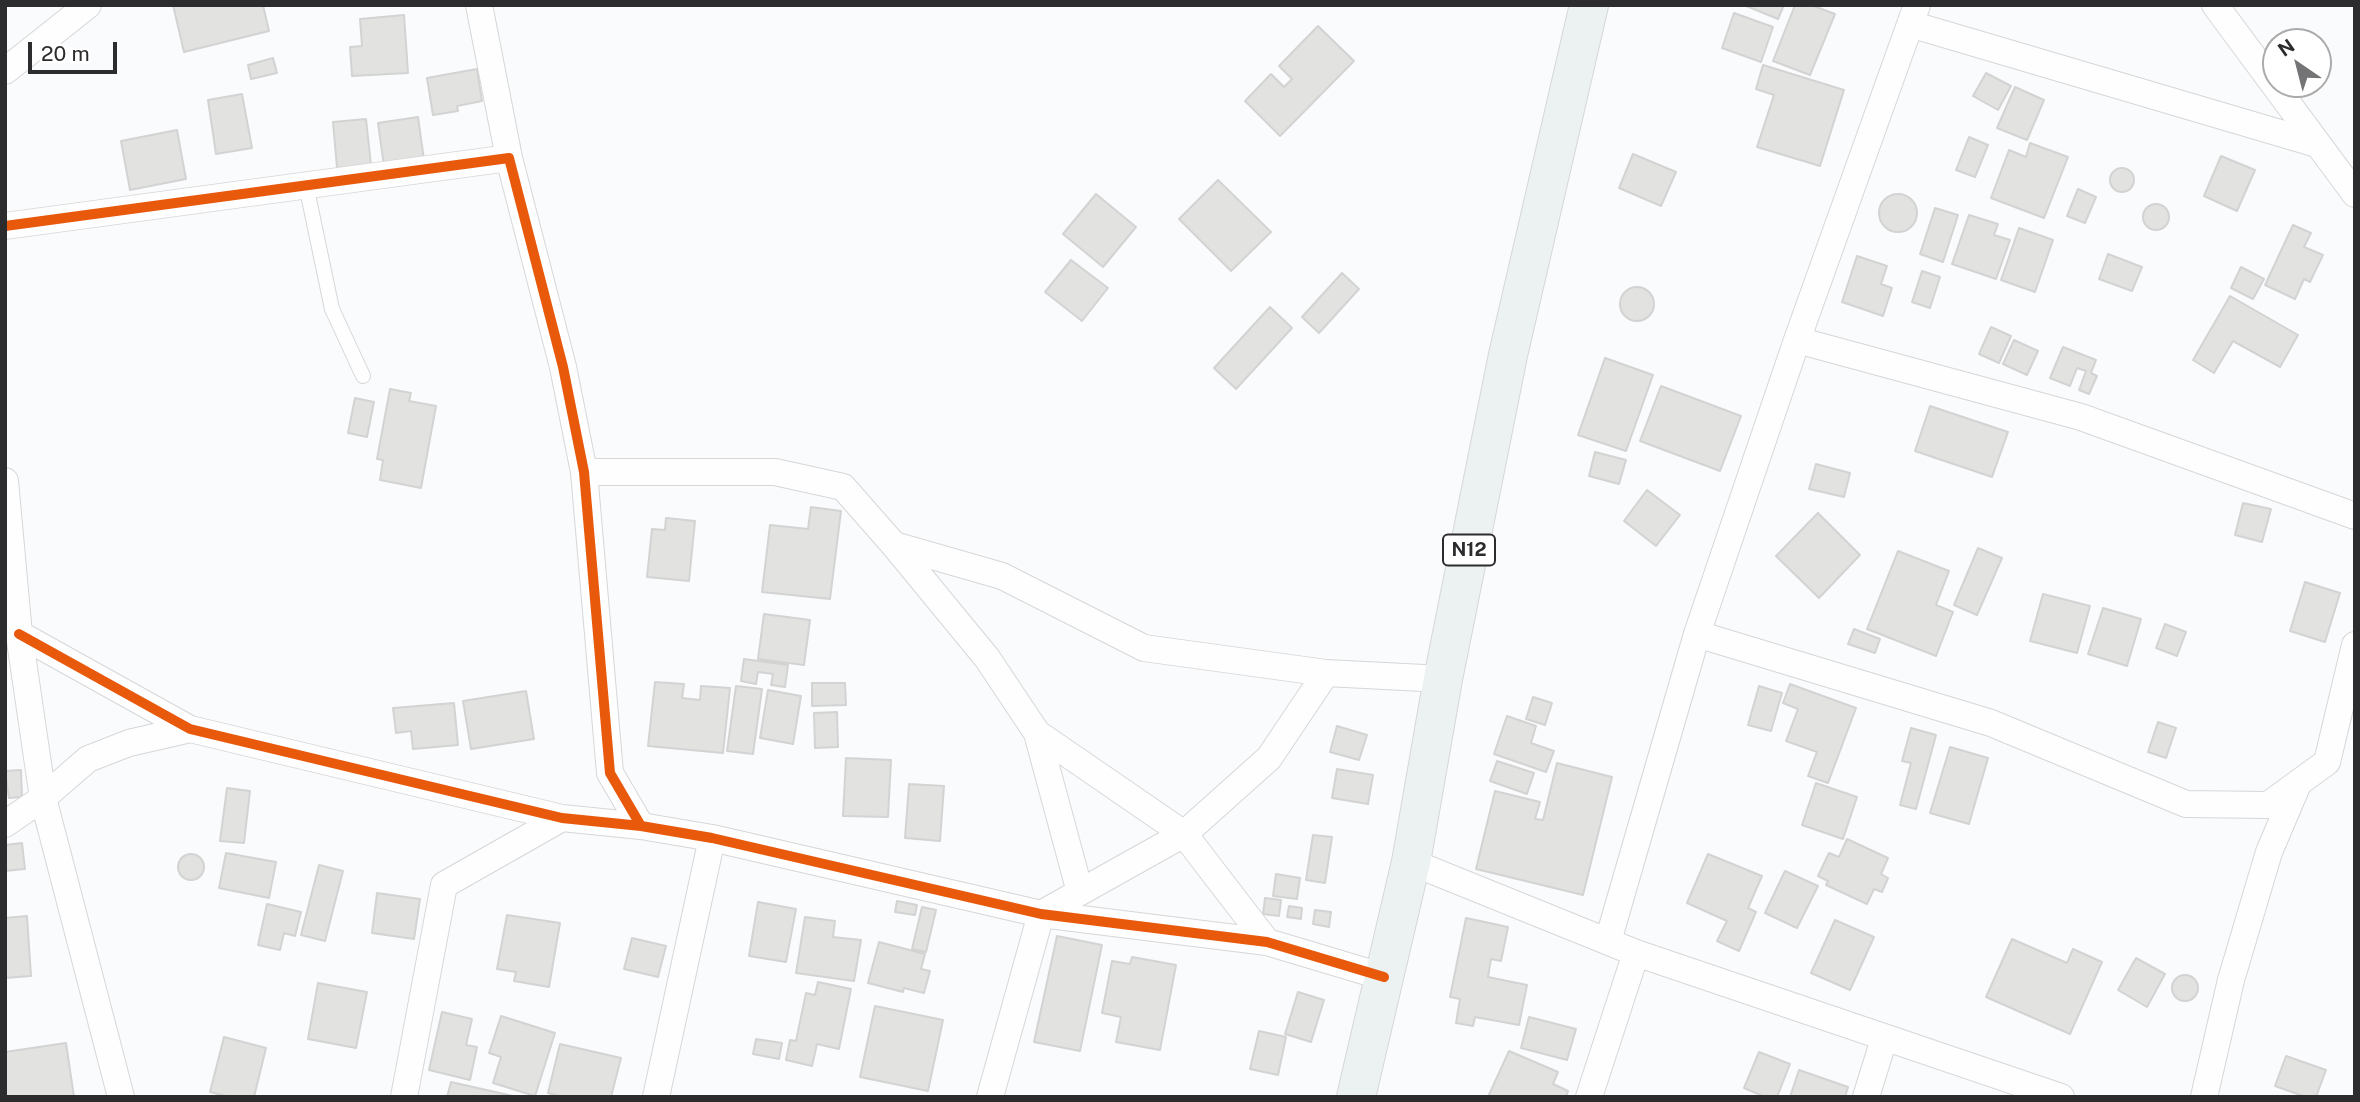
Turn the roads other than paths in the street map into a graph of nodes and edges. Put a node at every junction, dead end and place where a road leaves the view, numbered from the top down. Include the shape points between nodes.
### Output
1 (88, 5) edge
2 (479, 5) edge
3 (1589, 5) edge
4 (2215, 5) edge
5 (1913, 15) edge
6 (5, 71) edge
7 (2317, 144) junction
8 (509, 158) junction
9 (306, 185) junction
10 (2355, 194) edge
11 (5, 226) edge
12 (1797, 340) junction
13 (363, 376) dead end
14 (584, 472) junction
15 (5, 481) edge
16 (2355, 516) edge
17 (894, 545) junction
18 (19, 634) junction
19 (1698, 634) junction
20 (2355, 645) edge
21 (1326, 673) junction
22 (1443, 679) junction
23 (190, 729) junction
24 (1037, 733) junction
25 (2299, 782) junction
26 (43, 798) junction
27 (562, 818) junction
28 (5, 824) edge
29 (641, 825) junction
30 (1184, 834) junction
31 (712, 838) junction
32 (1411, 862) junction
33 (1080, 892) junction
34 (1041, 914) junction
35 (1608, 941) junction
36 (1267, 942) junction
37 (1636, 953) junction
38 (1384, 977) junction
39 (1884, 1039) junction
40 (121, 1097) edge
41 (404, 1097) edge
42 (656, 1097) edge
43 (990, 1097) edge
44 (1356, 1097) edge
45 (1589, 1097) edge
46 (1866, 1097) edge
47 (2061, 1097) edge
48 (2204, 1097) edge

1 - 6 street
2 - 8 street
3 - 22 main road, N12 via 1508,355
4 - 7 street
5 - 7 street
5 - 12 street
7 - 10 street
8 - 9 street
8 - 14 street via 563,367
9 - 11 street
9 - 13 lane via 332,309
12 - 16 street via 2081,416
12 - 19 street
14 - 17 street via 775,472 843,487
14 - 29 street via 610,773
15 - 18 street
17 - 21 street via 1002,576 1144,648
17 - 24 street via 987,658
18 - 23 street
18 - 26 street
19 - 25 street via 1991,723 2186,804 2268,805
19 - 35 street
20 - 25 street via 2327,762
21 - 22 street
21 - 30 street via 1269,758
22 - 32 main road, N12
23 - 26 street via 129,743 88,759
23 - 27 street
24 - 30 street
24 - 33 street
25 - 48 street via 2269,852 2231,980
26 - 28 street
26 - 40 street
27 - 29 street
27 - 41 street via 444,885
29 - 31 street
30 - 33 street
30 - 36 street
31 - 34 street
31 - 42 street
32 - 35 street
32 - 38 main road, N12
33 - 34 street
34 - 36 street
34 - 43 street
35 - 37 street
36 - 38 street
37 - 39 street
37 - 45 street
38 - 44 main road, N12
39 - 46 street
39 - 47 street

